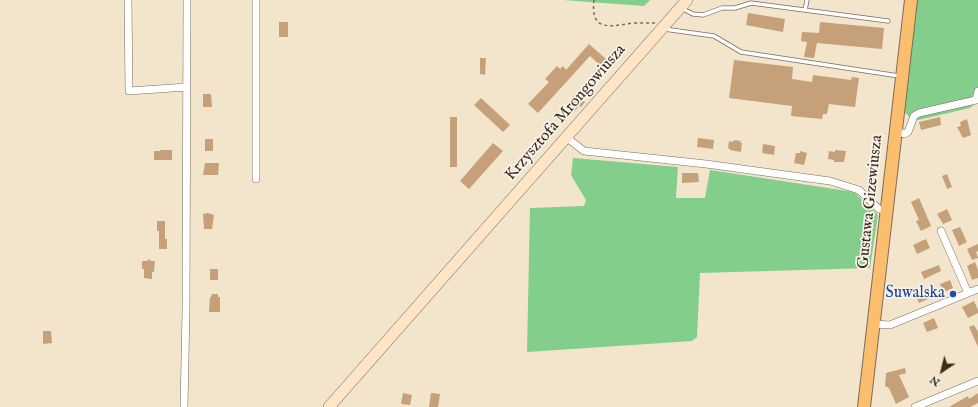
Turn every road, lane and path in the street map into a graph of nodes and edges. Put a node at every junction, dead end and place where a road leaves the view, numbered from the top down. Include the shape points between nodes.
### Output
1 (128, 0) edge
2 (186, 0) edge
3 (256, 0) edge
4 (594, 0) edge
5 (807, 0) edge
6 (911, 0) edge
7 (752, 2) edge
8 (683, 4) edge
9 (805, 10) junction
10 (888, 21) dead end
11 (663, 27) junction
12 (902, 76) junction
13 (186, 87) junction
14 (978, 91) edge
15 (977, 103) edge
16 (896, 129) junction
17 (566, 137) junction
18 (256, 179) dead end
19 (886, 211) junction
20 (942, 231) dead end
21 (978, 289) edge
22 (968, 293) junction
23 (874, 324) junction
24 (978, 380) edge
25 (184, 407) edge
26 (329, 407) edge
27 (864, 407) edge
28 (915, 407) edge

1 - 13 street via 129,91
2 - 13 street
3 - 18 street
4 - 11 path via 592,11 595,19 605,26 659,23
5 - 9 lane
6 - 12 main road, Gustawa Gizewiusza
7 - 8 lane via 703,15 693,14
7 - 9 lane
8 - 11 main road, Krzysztofa Mrongowiusza
9 - 10 lane
11 - 12 lane via 714,36 741,52
11 - 17 main road, Krzysztofa Mrongowiusza
12 - 16 main road, Gustawa Gizewiusza
13 - 25 street
14 - 15 street
15 - 16 street via 919,113 914,116 908,132 904,134
16 - 19 main road, Gustawa Gizewiusza
17 - 19 street via 584,151 830,181 859,190 878,209
17 - 26 main road, Krzysztofa Mrongowiusza
19 - 23 main road, Gustawa Gizewiusza
20 - 22 street
21 - 22 street
22 - 23 street via 890,325
23 - 27 main road, Gustawa Gizewiusza
24 - 28 street

